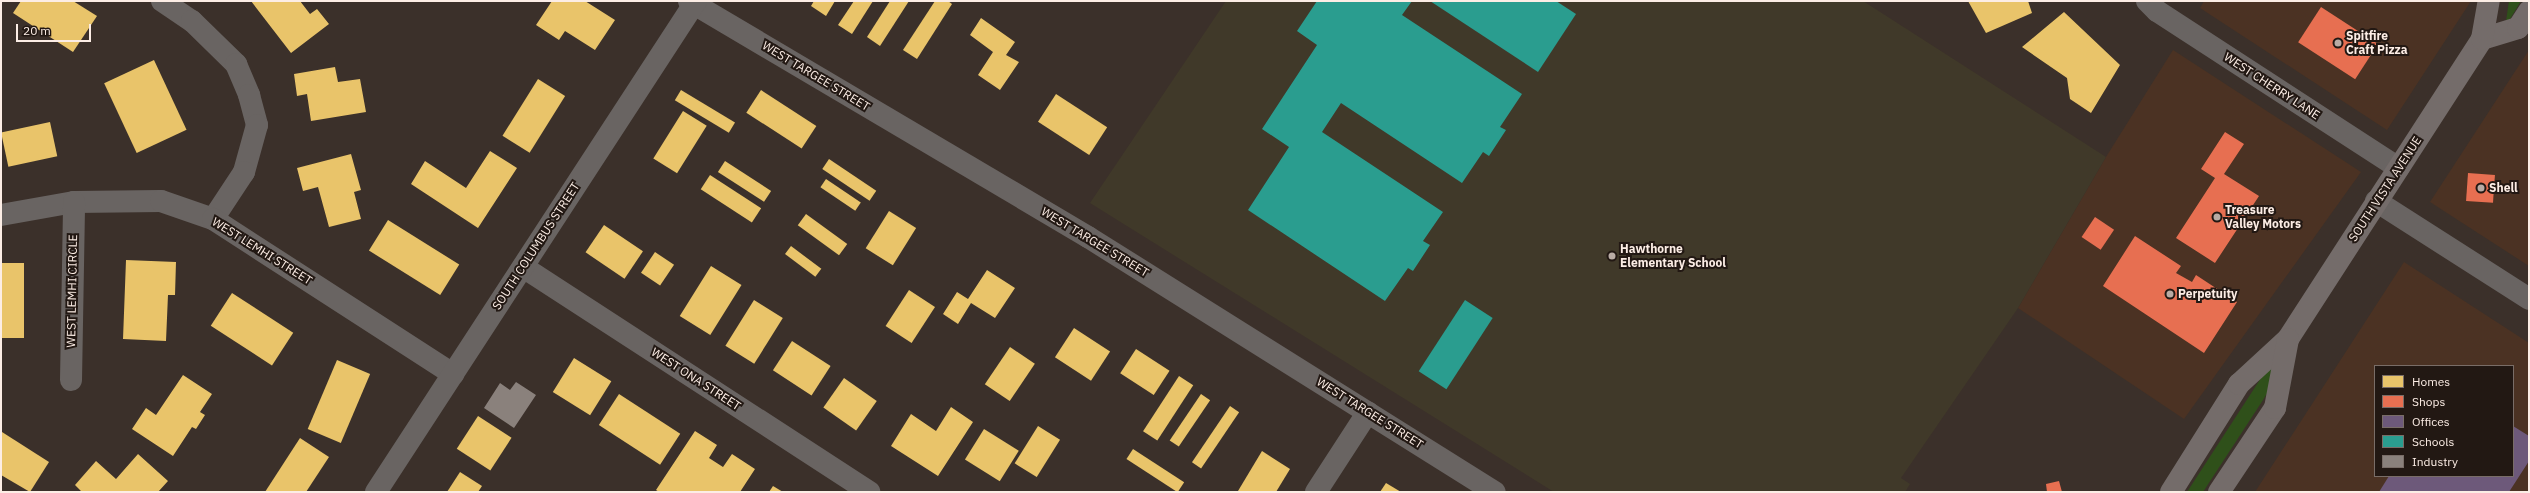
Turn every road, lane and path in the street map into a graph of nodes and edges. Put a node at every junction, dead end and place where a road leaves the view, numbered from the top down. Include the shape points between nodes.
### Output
1 (162, 1) edge
2 (2147, 1) edge
3 (2489, 1) edge
4 (693, 2) edge
5 (2529, 11) edge
6 (2482, 39) junction
7 (2399, 168) junction
8 (2376, 201) junction
9 (74, 202) junction
10 (1, 215) edge
11 (213, 219) junction
12 (523, 267) junction
13 (2529, 299) edge
14 (2288, 339) junction
15 (453, 374) junction
16 (71, 380) dead end
17 (1368, 412) junction
18 (376, 492) edge
19 (869, 492) edge
20 (1316, 492) edge
21 (1495, 492) edge
22 (2171, 492) edge
23 (2219, 492) edge

1 - 11 street via 192,21 236,64 249,95 257,125 244,172
2 - 7 street, WEST CHERRY LANE via 2158,11
3 - 6 main road, SOUTH VISTA AVENUE
4 - 12 street, SOUTH COLUMBUS STREET
4 - 17 street, WEST TARGEE STREET via 1088,237
5 - 6 main road via 2518,28
6 - 7 main road, SOUTH VISTA AVENUE
7 - 8 main road, SOUTH VISTA AVENUE
8 - 13 street
8 - 14 main road, SOUTH VISTA AVENUE
9 - 10 street, WEST LEMHI STREET
9 - 11 street, WEST LEMHI STREET via 161,201
9 - 16 street, WEST LEMHI CIRCLE
11 - 15 street, WEST LEMHI STREET
12 - 15 street, SOUTH COLUMBUS STREET
12 - 19 street, WEST ONA STREET
14 - 22 main road, SOUTH VISTA AVENUE via 2239,384
14 - 23 main road, SOUTH VISTA AVENUE via 2275,408
15 - 18 street, SOUTH COLUMBUS STREET
17 - 20 street
17 - 21 street, WEST TARGEE STREET

